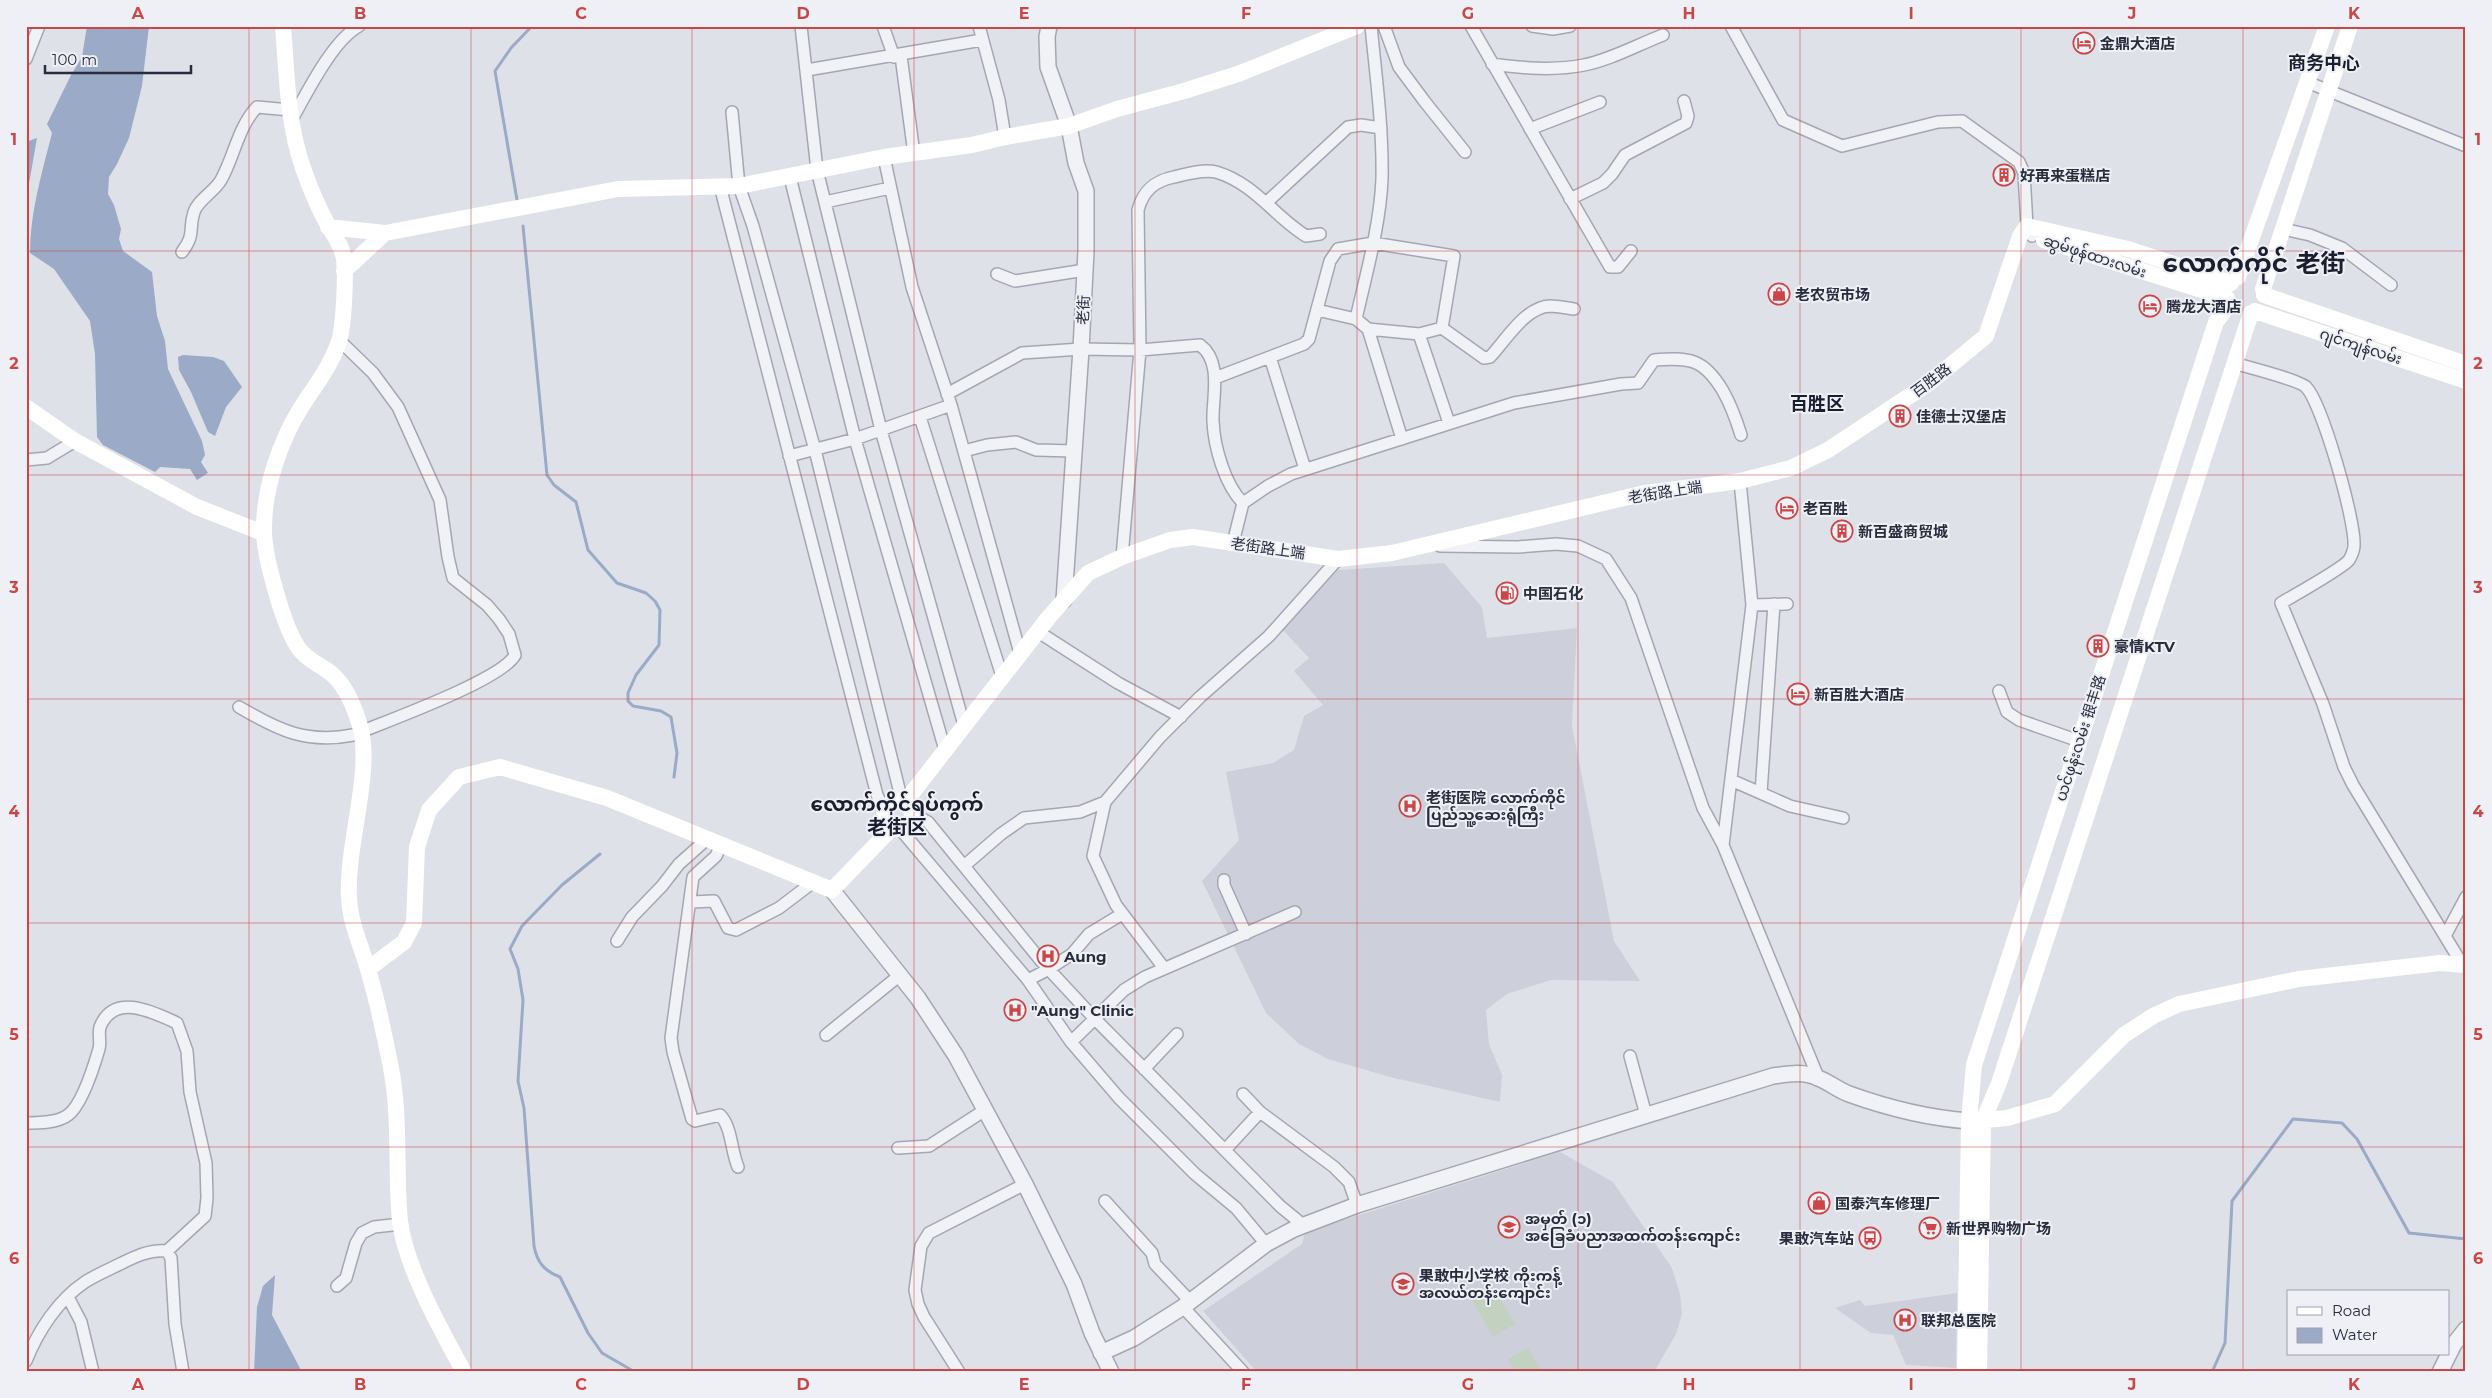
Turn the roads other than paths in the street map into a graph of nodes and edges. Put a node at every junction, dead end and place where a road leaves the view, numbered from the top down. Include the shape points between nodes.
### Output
1 (39, 26) edge
2 (283, 26) edge
3 (359, 26) edge
4 (801, 26) edge
5 (884, 26) edge
6 (980, 26) edge
7 (1050, 26) edge
8 (1357, 26) edge
9 (1371, 26) edge
10 (1384, 26) edge
11 (1471, 26) edge
12 (1532, 26) edge
13 (1570, 26) edge
14 (2326, 26) edge
15 (2350, 26) edge
16 (1734, 27) edge
17 (1663, 35) dead end
18 (982, 40) junction
19 (898, 56) junction
20 (26, 59) edge
21 (1492, 64) junction
22 (807, 70) junction
23 (2307, 82) junction
24 (2329, 90) junction
25 (1684, 101) dead end
26 (1600, 102) dead end
27 (732, 112) dead end
28 (290, 116) junction
29 (1069, 126) junction
30 (1381, 128) junction
31 (1530, 129) junction
32 (1005, 137) junction
33 (2466, 146) edge
34 (1465, 152) dead end
35 (914, 154) junction
36 (884, 157) junction
37 (817, 170) junction
38 (790, 176) junction
39 (720, 186) junction
40 (739, 186) junction
41 (890, 188) junction
42 (1570, 199) junction
43 (825, 202) junction
44 (1267, 202) junction
45 (328, 226) junction
46 (2283, 230) junction
47 (385, 233) junction
48 (2026, 233) junction
49 (1320, 234) dead end
50 (1373, 243) junction
51 (182, 252) dead end
52 (1632, 252) dead end
53 (1085, 270) junction
54 (344, 271) junction
55 (997, 274) dead end
56 (2391, 285) dead end
57 (2231, 290) junction
58 (2264, 292) junction
59 (1574, 309) dead end
60 (1317, 310) junction
61 (2253, 312) junction
62 (1356, 319) junction
63 (1442, 328) junction
64 (1368, 329) junction
65 (1419, 334) junction
66 (340, 341) junction
67 (1082, 349) junction
68 (1140, 350) junction
69 (1270, 357) junction
70 (2234, 363) junction
71 (2464, 372) edge
72 (1215, 378) junction
73 (949, 400) junction
74 (26, 407) edge
75 (920, 417) junction
76 (1449, 423) junction
77 (881, 430) junction
78 (1741, 435) dead end
79 (854, 439) junction
80 (1402, 440) junction
81 (76, 441) junction
82 (815, 450) junction
83 (964, 451) junction
84 (1074, 451) junction
85 (789, 456) junction
86 (26, 460) edge
87 (1305, 469) junction
88 (1740, 481) junction
89 (1243, 502) junction
90 (263, 533) junction
91 (1233, 543) junction
92 (1424, 546) junction
93 (1122, 557) junction
94 (1338, 559) junction
95 (1064, 600) junction
96 (1774, 604) junction
97 (1787, 604) dead end
98 (1752, 605) junction
99 (1037, 631) junction
100 (1020, 653) junction
101 (1002, 676) junction
102 (1999, 691) dead end
103 (239, 707) dead end
104 (1181, 717) junction
105 (964, 725) junction
106 (362, 731) junction
107 (2079, 741) junction
108 (945, 750) junction
109 (1731, 780) junction
110 (1761, 793) junction
111 (1104, 802) junction
112 (906, 805) junction
113 (884, 810) junction
114 (1843, 818) dead end
115 (896, 828) junction
116 (714, 842) junction
117 (1724, 845) junction
118 (964, 866) junction
119 (1224, 880) dead end
120 (812, 883) junction
121 (832, 890) junction
122 (2466, 897) edge
123 (691, 902) junction
124 (1295, 912) dead end
125 (1122, 914) junction
126 (1246, 934) junction
127 (2445, 936) junction
128 (617, 941) dead end
129 (2464, 964) edge
130 (1164, 968) junction
131 (368, 969) junction
132 (1049, 969) junction
133 (900, 976) junction
134 (1028, 980) junction
135 (1095, 1019) junction
136 (1177, 1034) dead end
137 (826, 1035) dead end
138 (1071, 1042) junction
139 (1630, 1056) dead end
140 (1144, 1069) junction
141 (1818, 1077) junction
142 (1243, 1094) dead end
143 (985, 1110) junction
144 (1260, 1112) junction
145 (1646, 1115) junction
146 (1976, 1121) junction
147 (26, 1123) edge
148 (898, 1148) dead end
149 (1225, 1150) junction
150 (738, 1167) dead end
151 (1024, 1184) junction
152 (1104, 1201) dead end
153 (1357, 1205) junction
154 (400, 1224) junction
155 (1304, 1225) junction
156 (1266, 1244) junction
157 (167, 1251) junction
158 (337, 1286) dead end
159 (68, 1297) junction
160 (1186, 1304) junction
161 (2466, 1329) edge
162 (2450, 1352) edge
163 (1101, 1353) junction
164 (2448, 1356) edge
165 (26, 1361) edge
166 (93, 1372) edge
167 (183, 1372) edge
168 (464, 1372) edge
169 (959, 1372) edge
170 (1111, 1372) edge
171 (1243, 1372) edge
172 (1965, 1372) edge
173 (1980, 1372) edge
174 (2440, 1372) edge

1 - 20 street
2 - 28 main road
3 - 28 street via 349,32
4 - 22 street
5 - 19 street
6 - 18 street
7 - 29 street, 老街 via 1048,67
8 - 29 main road via 1238,74
9 - 30 street
10 - 34 street via 1399,66
11 - 21 street
12 - 13 street via 1553,29
14 - 23 main road, ယင်ဖုန်းလမ်း 银丰路
15 - 24 main road
16 - 48 street via 1782,120 1842,146 1938,122 1962,121 2019,162 2024,173
17 - 21 street via 1586,64 1529,68
18 - 19 street
18 - 32 street via 999,100
19 - 22 street
19 - 35 street
21 - 31 street
22 - 37 street
23 - 24 street
23 - 57 main road, ယင်ဖုန်းလမ်း 银丰路
24 - 33 street
24 - 46 main road
25 - 42 street via 1688,116 1686,123 1625,155 1603,183
26 - 31 street
27 - 40 street
28 - 45 main road via 301,162
28 - 51 street via 257,107 252,112 222,178 194,211 192,238
29 - 32 main road
29 - 53 street, 老街 via 1076,163 1086,191
30 - 44 street via 1348,127
30 - 50 street via 1382,182
31 - 42 street
32 - 35 main road
35 - 36 main road
36 - 37 main road
36 - 41 street
37 - 38 main road
37 - 43 street
38 - 40 main road
38 - 79 street
39 - 40 main road
39 - 47 main road via 618,189
39 - 85 street
40 - 82 street
41 - 43 street
41 - 73 street via 912,287
42 - 52 street via 1610,267 1618,267
43 - 77 street
44 - 49 street via 1296,230 1306,236
44 - 68 street via 1215,172 1165,178 1150,186 1138,210
45 - 47 main road
45 - 54 main road via 341,245
46 - 56 street via 2310,235 2342,248
46 - 58 main road
47 - 54 main road
48 - 57 main road, ဆွမ်ဖုန်ထားလမ်း via 2128,249
48 - 88 main road, 百胜路 via 1986,336 1981,341 1929,383 1828,450 1791,468
50 - 60 street via 1338,249 1333,253
50 - 62 street
50 - 63 street via 1454,256
53 - 55 street via 1015,280
53 - 67 street, 老街
54 - 66 main road
57 - 58 main road via 2244,276 2256,279
57 - 61 main road via 2238,312
57 - 107 main road, ယင်ဖုန်းလမ်း 银丰路 via 2216,322
58 - 61 main road via 2263,301
58 - 71 main road, ဂျင်ကျန်လမ်း
59 - 63 street via 1550,306 1538,309 1522,321 1490,357 1484,358
60 - 62 street
60 - 69 street via 1309,339
61 - 70 main road, ယင်ဖုန်းလမ်း 银丰路
61 - 71 main road, ဂျင်ကျန်လမ်း
62 - 64 street
63 - 65 street
64 - 65 street
64 - 80 street
65 - 76 street
66 - 90 main road via 287,436 268,494
66 - 106 street via 373,373 398,407 440,500 453,578 487,605 509,634 515,650 507,666 448,696
67 - 68 street
67 - 73 street via 1022,353
67 - 84 street, 老街
68 - 72 street via 1200,346 1210,356
68 - 93 street
69 - 72 street
69 - 87 street
70 - 127 street via 2305,386 2321,413 2342,484 2354,547 2348,561 2282,603 2353,785
70 - 146 main road, ယင်ဖုန်းလမ်း 银丰路 via 2000,1083
72 - 89 street via 1213,423 1218,447 1235,495
73 - 75 street
73 - 83 street
74 - 81 main road
75 - 77 street
75 - 101 street
76 - 78 street via 1514,403 1638,383 1654,360 1675,359 1702,365 1712,372 1734,410
76 - 80 street
77 - 79 street
77 - 105 street
79 - 82 street
79 - 108 street
80 - 87 street
81 - 86 street via 47,458
81 - 90 main road via 197,507
82 - 85 street
82 - 112 street
83 - 84 street via 1016,442 1036,450
83 - 100 street
84 - 95 street, 老街
85 - 113 street via 877,795
87 - 89 street
88 - 92 main road, 老街路上端 via 1645,493
88 - 98 street
89 - 91 street
90 - 106 main road via 284,622 301,652 334,675 348,695
91 - 93 main road, 老街路上端 via 1193,537 1170,540
91 - 94 main road, 老街路上端
92 - 94 main road, 老街路上端
92 - 117 street via 1556,544 1578,546 1606,559 1631,598 1703,808
93 - 95 main road, 老街路上端 via 1088,574
94 - 104 street via 1269,636
95 - 99 main road, 老街路上端
96 - 97 street
96 - 98 street
96 - 110 street
98 - 109 street
99 - 100 main road, 老街路上端
99 - 104 street via 1124,687
100 - 101 main road, 老街路上端
101 - 105 main road, 老街路上端
102 - 107 street via 2007,712 2018,720
103 - 106 street via 276,728 302,736 338,738
104 - 111 street
105 - 108 main road, 老街路上端
106 - 131 main road via 363,759 352,839 349,895 358,945
107 - 146 main road, ယင်ဖုန်းလမ်း 银丰路 via 1974,1065
108 - 112 main road, 老街路上端
109 - 110 street
109 - 117 street
110 - 114 street via 1790,806
111 - 118 street via 1080,812 1024,818
111 - 125 street via 1093,856
112 - 113 main road via 891,802
112 - 115 main road via 910,821
112 - 118 street via 928,822
113 - 115 main road via 885,820
115 - 121 main road
115 - 134 street
116 - 120 main road
116 - 123 street via 716,856 693,878
116 - 128 street via 679,864 632,917
116 - 131 main road via 607,798 500,767 459,777 429,810 417,848 414,923 404,942
117 - 141 street
118 - 132 street
119 - 126 street
120 - 121 main road
120 - 123 street via 779,908 736,930 728,928 714,901
121 - 133 street
122 - 127 street
123 - 150 street via 674,1007 673,1052 692,1119 701,1121 720,1115 725,1120
124 - 126 street
125 - 130 street
125 - 132 street via 1089,934 1072,954
126 - 130 street
127 - 129 street
129 - 146 main road via 2440,963 2299,979 2179,1004 2124,1035 2056,1104 2007,1118
130 - 135 street via 1124,990
131 - 154 main road via 393,1075
132 - 134 street
132 - 135 street
133 - 137 street
133 - 143 street via 956,1056
134 - 138 street
135 - 138 street
135 - 140 street
136 - 140 street
138 - 156 street via 1119,1098 1194,1174 1236,1208
139 - 145 street
140 - 149 street
141 - 145 street via 1797,1074 1773,1076
141 - 146 street via 1847,1093 1894,1109 1939,1119
142 - 144 street
143 - 148 street via 929,1146
143 - 151 street
144 - 149 street
144 - 153 street via 1339,1172 1349,1182
145 - 153 street
146 - 172 main road
146 - 173 main road
147 - 157 street via 41,1123 67,1116 82,1096 100,1048 99,1029 107,1014 122,1007 147,1009 177,1023 186,1051 190,1092 206,1163 207,1198 205,1216
149 - 155 street
151 - 163 street via 1074,1284
151 - 169 street via 929,1233 921,1246 915,1290 918,1304
152 - 160 street via 1152,1253 1155,1264
153 - 155 street
154 - 158 street via 374,1227 362,1233 346,1278
154 - 168 main road via 411,1260 436,1318
155 - 156 street
156 - 160 street
157 - 159 street via 152,1251 127,1261 86,1281
157 - 167 street via 171,1258 175,1324
159 - 165 street via 34,1341
159 - 166 street via 81,1322
160 - 163 street via 1134,1338
160 - 171 street
161 - 162 street
163 - 170 street
164 - 174 street

